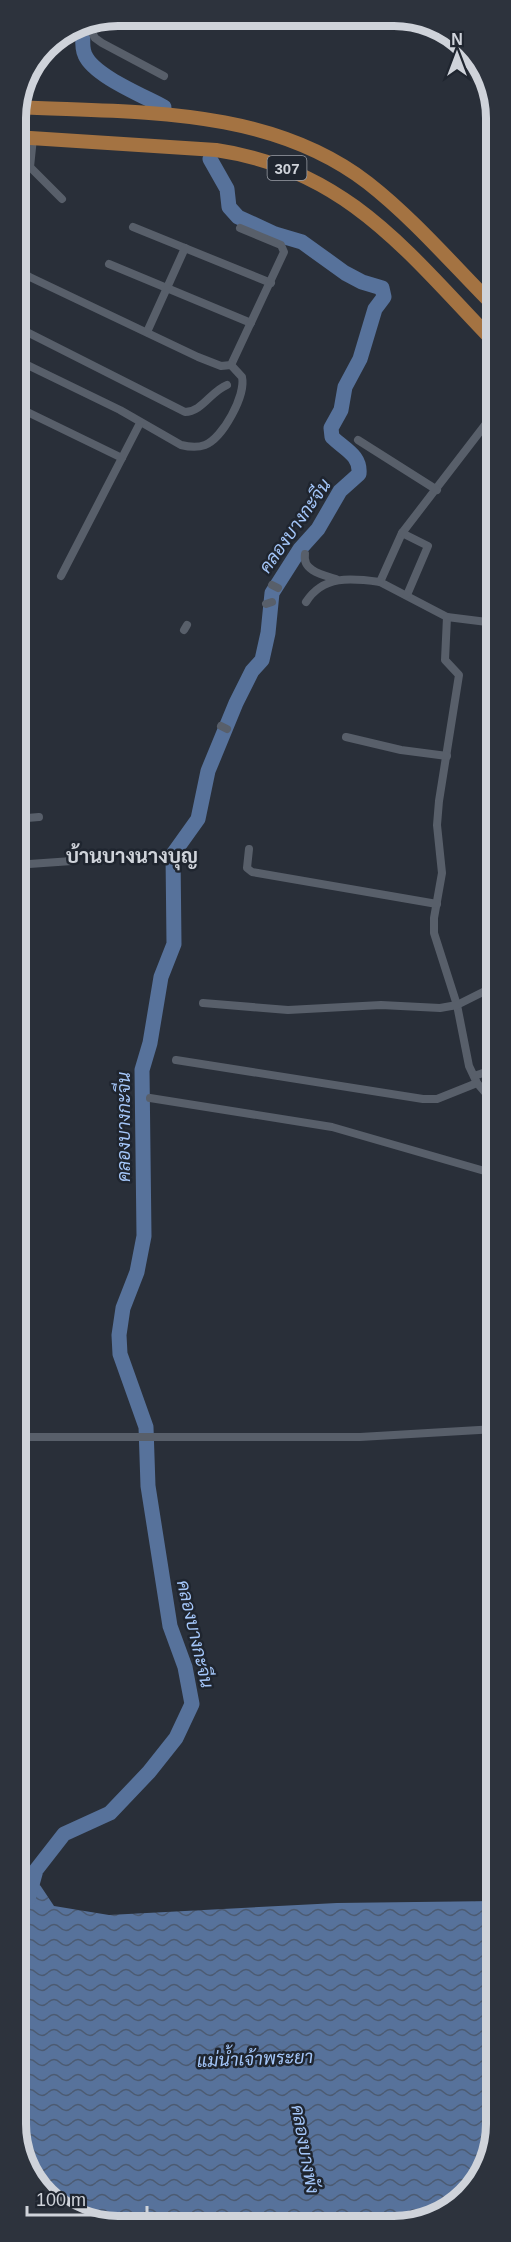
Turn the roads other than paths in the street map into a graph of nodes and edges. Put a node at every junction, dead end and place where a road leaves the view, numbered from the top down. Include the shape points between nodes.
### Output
1 (91, 30) edge
2 (164, 76) dead end
3 (27, 108) edge
4 (26, 138) edge
5 (33, 138) junction
6 (26, 167) edge
7 (30, 167) junction
8 (62, 199) dead end
9 (133, 227) dead end
10 (240, 228) dead end
11 (185, 248) junction
12 (109, 264) dead end
13 (28, 276) edge
14 (271, 283) junction
15 (167, 288) junction
16 (486, 299) edge
17 (251, 323) junction
18 (26, 332) edge
19 (147, 332) junction
20 (486, 334) edge
21 (26, 365) edge
22 (231, 365) junction
23 (227, 385) dead end
24 (26, 411) edge
25 (140, 423) junction
26 (486, 424) edge
27 (358, 440) dead end
28 (122, 458) junction
29 (436, 490) junction
30 (402, 534) junction
31 (305, 554) dead end
32 (61, 576) dead end
33 (338, 580) junction
34 (380, 582) junction
35 (407, 595) junction
36 (306, 602) dead end
37 (447, 617) junction
38 (486, 622) edge
39 (346, 737) dead end
40 (447, 756) junction
41 (39, 818) dead end
42 (26, 819) edge
43 (249, 849) dead end
44 (72, 861) dead end
45 (26, 865) edge
46 (437, 904) junction
47 (486, 991) edge
48 (203, 1003) dead end
49 (457, 1005) junction
50 (176, 1060) dead end
51 (486, 1074) edge
52 (475, 1079) junction
53 (486, 1092) edge
54 (150, 1098) dead end
55 (485, 1171) edge
56 (485, 1430) edge
57 (26, 1437) edge

1 - 2 street via 102,43
3 - 16 main road, 307 via 195,117 248,126 302,144 382,195
4 - 5 main road, 307
5 - 7 street
5 - 20 main road, 307 via 216,150 263,159 306,176 366,213
6 - 7 street
7 - 8 street
9 - 11 street
10 - 14 street via 283,247
11 - 14 street
11 - 15 street
12 - 15 street
13 - 19 street
14 - 17 street
15 - 17 street
15 - 19 street
17 - 22 street
18 - 23 street via 185,411 197,409 212,393
19 - 22 street via 221,366
21 - 25 street
22 - 25 street via 242,377 243,392 225,426 207,444 181,445
24 - 28 street
25 - 28 street
26 - 29 street
27 - 29 street
28 - 32 street
29 - 30 street
30 - 34 street
30 - 35 street via 428,546
31 - 33 street via 308,567
33 - 34 street
33 - 36 street via 319,586
34 - 35 street
35 - 37 street
37 - 38 street
37 - 40 street via 445,660 459,675
39 - 40 street
40 - 46 street via 438,809 442,873
41 - 42 street
43 - 46 street via 247,868 252,872
44 - 45 street
46 - 49 street via 434,933
47 - 49 street
48 - 49 street via 288,1010
49 - 52 street
50 - 52 street via 423,1099 437,1099
51 - 52 street
52 - 53 street
54 - 55 street via 332,1127
56 - 57 street via 360,1437

